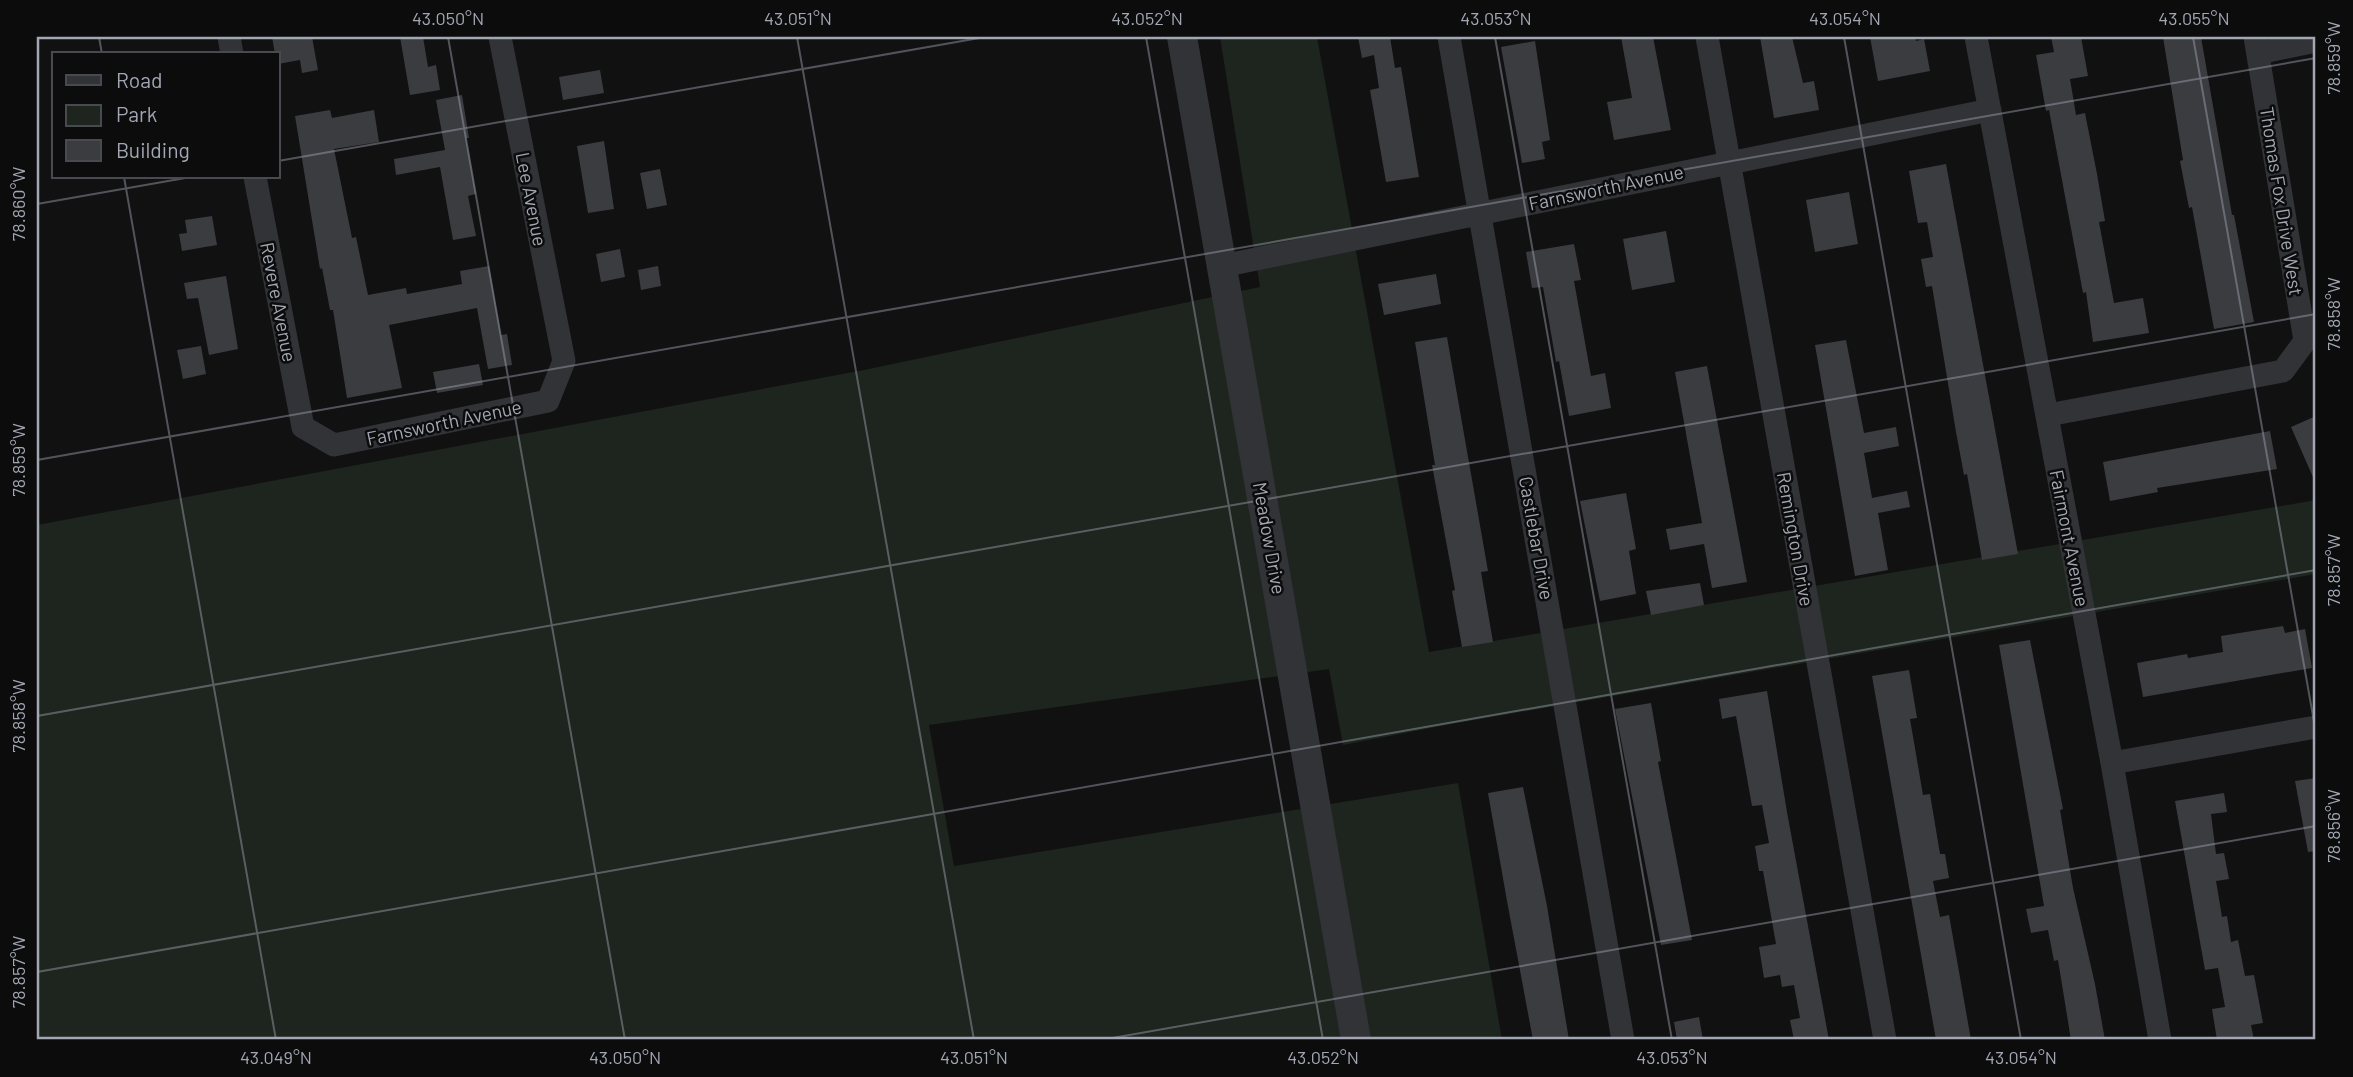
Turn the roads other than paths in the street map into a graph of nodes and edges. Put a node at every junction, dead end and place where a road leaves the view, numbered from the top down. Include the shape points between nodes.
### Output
1 (500, 37) edge
2 (1182, 37) edge
3 (1449, 37) edge
4 (1707, 37) edge
5 (1976, 37) edge
6 (2316, 41) edge
7 (2256, 45) edge
8 (1990, 110) junction
9 (1729, 162) junction
10 (256, 178) edge
11 (1481, 213) junction
12 (1222, 266) junction
13 (564, 361) joint
14 (2048, 415) junction
15 (303, 426) joint
16 (2316, 727) edge
17 (2112, 763) junction
18 (1356, 1040) edge
19 (1623, 1040) edge
20 (1885, 1040) edge
21 (2160, 1040) edge

1 - 13 street, Lee Avenue
2 - 12 street, Meadow Drive
3 - 11 street, Castlebar Drive
4 - 9 street, Remington Drive
5 - 8 street, Fairmont Avenue
6 - 7 street
7 - 14 street, Thomas Fox Drive West via 2305,341 2283,371
8 - 9 street, Farnsworth Avenue
8 - 14 street, Fairmont Avenue
9 - 11 street, Farnsworth Avenue
9 - 20 street, Remington Drive
10 - 15 street, Revere Avenue
11 - 12 street, Farnsworth Avenue
11 - 19 street, Castlebar Drive
12 - 18 street, Meadow Drive
13 - 15 street, Farnsworth Avenue via 548,401 334,445
14 - 17 street, Fairmont Avenue
16 - 17 street
17 - 21 street, Fairmont Avenue

